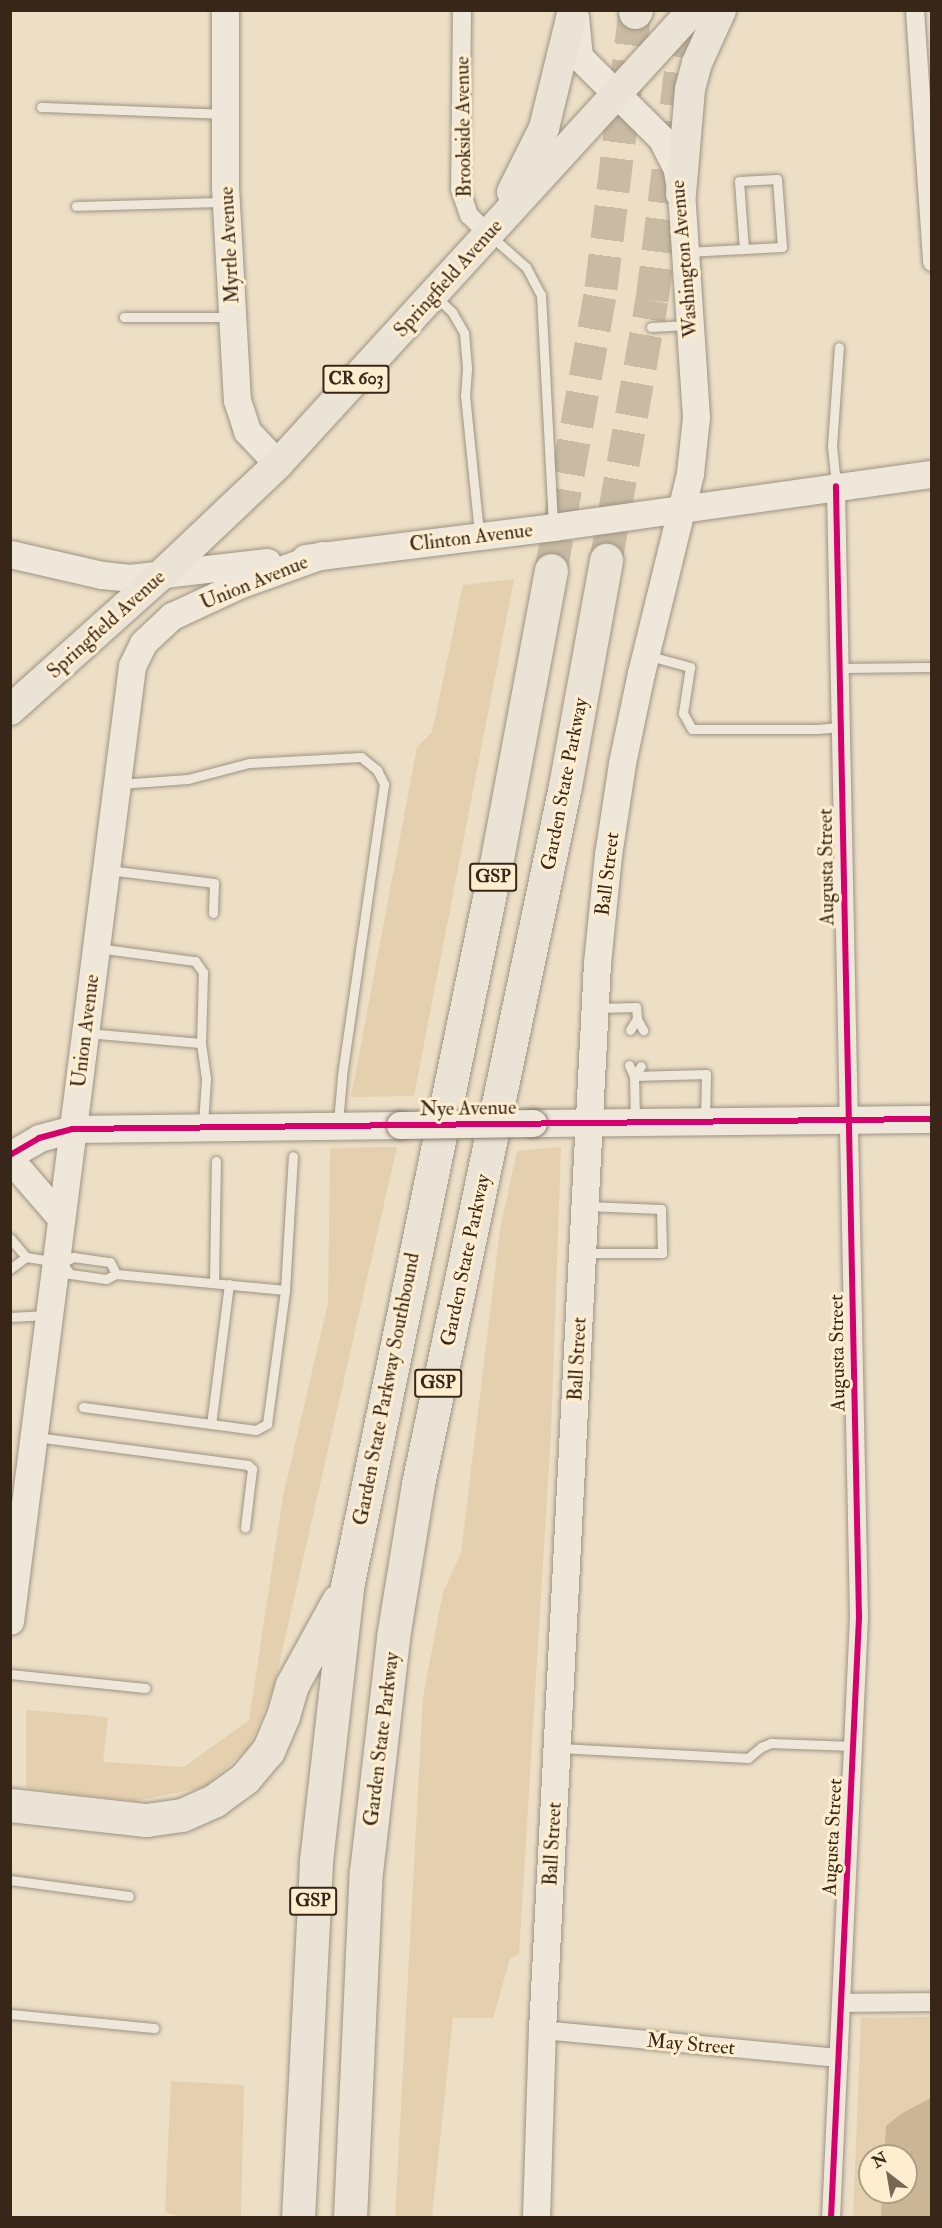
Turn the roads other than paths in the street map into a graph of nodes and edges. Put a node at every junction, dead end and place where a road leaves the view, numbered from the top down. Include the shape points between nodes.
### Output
1 (225, 10) edge
2 (462, 10) edge
3 (574, 10) edge
4 (693, 10) edge
5 (721, 10) edge
6 (915, 10) edge
7 (616, 95) junction
8 (41, 107) dead end
9 (224, 114) junction
10 (681, 194) junction
11 (226, 201) junction
12 (76, 206) dead end
13 (488, 234) junction
14 (744, 249) junction
15 (686, 252) junction
16 (932, 262) edge
17 (433, 294) junction
18 (124, 317) dead end
19 (232, 317) junction
20 (690, 325) junction
21 (651, 327) dead end
22 (839, 347) dead end
23 (278, 464) junction
24 (932, 474) edge
25 (836, 486) junction
26 (682, 509) junction
27 (554, 527) junction
28 (479, 536) junction
29 (10, 554) edge
30 (322, 555) junction
31 (606, 560) tunnel mouth
32 (551, 570) tunnel mouth
33 (160, 576) junction
34 (645, 655) junction
35 (932, 667) edge
36 (839, 668) junction
37 (10, 710) edge
38 (840, 727) junction
39 (116, 784) junction
40 (105, 869) junction
41 (213, 913) dead end
42 (95, 948) junction
43 (594, 1008) junction
44 (637, 1019) junction
45 (630, 1030) dead end
46 (642, 1030) dead end
47 (84, 1033) junction
48 (201, 1043) junction
49 (628, 1065) dead end
50 (641, 1066) dead end
51 (634, 1076) junction
52 (848, 1119) junction
53 (932, 1119) edge
54 (705, 1121) junction
55 (635, 1122) junction
56 (589, 1123) junction
57 (338, 1125) junction
58 (203, 1127) junction
59 (72, 1129) junction
60 (10, 1155) edge
61 (293, 1156) dead end
62 (10, 1159) edge
63 (216, 1161) dead end
64 (584, 1206) junction
65 (61, 1218) junction
66 (10, 1238) edge
67 (582, 1253) junction
68 (26, 1257) junction
69 (59, 1262) junction
70 (10, 1269) edge
71 (116, 1274) junction
72 (214, 1283) junction
73 (229, 1284) junction
74 (285, 1290) junction
75 (49, 1315) junction
76 (10, 1317) edge
77 (83, 1407) dead end
78 (211, 1424) junction
79 (33, 1437) junction
80 (245, 1528) dead end
81 (347, 1587) junction
82 (10, 1621) edge
83 (10, 1674) edge
84 (145, 1688) dead end
85 (853, 1746) junction
86 (557, 1748) junction
87 (10, 1805) edge
88 (10, 1880) edge
89 (129, 1896) dead end
90 (932, 2002) edge
91 (842, 2003) junction
92 (10, 2014) edge
93 (154, 2028) dead end
94 (542, 2030) junction
95 (839, 2058) junction
96 (298, 2217) edge
97 (350, 2217) edge
98 (536, 2217) edge
99 (831, 2217) edge

1 - 9 main road, Myrtle Avenue
2 - 13 street, Brookside Avenue via 460,189 469,215
3 - 7 main road, Washington Avenue via 579,57
3 - 13 main road via 544,128
4 - 7 main road, Springfield Avenue / CR 603
5 - 10 main road via 690,89
6 - 16 street
7 - 10 main road, Washington Avenue via 668,147
7 - 13 main road, Springfield Avenue / CR 603
8 - 9 lane
9 - 11 main road, Myrtle Avenue
10 - 15 main road, Washington Avenue
11 - 12 lane
11 - 19 main road, Myrtle Avenue
13 - 17 main road, Springfield Avenue / CR 603
13 - 27 lane via 526,267 541,295
14 - 14 lane via 782,247 777,179 739,181
14 - 15 lane
15 - 20 main road, Washington Avenue
17 - 23 main road, Springfield Avenue / CR 603
17 - 28 lane via 452,312 464,333 465,396
18 - 19 lane
19 - 23 main road, Myrtle Avenue via 242,421
20 - 21 lane
20 - 26 main road, Washington Avenue via 696,417
22 - 25 lane via 832,446
23 - 33 main road, Springfield Avenue / CR 603
24 - 25 main road, Clinton Avenue
25 - 26 main road, Clinton Avenue
25 - 36 street, Augusta Street
26 - 27 main road, Clinton Avenue
26 - 34 main road, Ball Street
27 - 28 main road, Clinton Avenue
28 - 30 main road, Clinton Avenue
29 - 33 main road, Clinton Avenue via 109,576
30 - 33 main road, Clinton Avenue
30 - 39 main road, Union Avenue via 266,573 172,616 143,643 132,666
31 - 97 highway, Garden State Parkway / GSP via 562,797 418,1485 394,1626 366,1872
32 - 81 highway, Garden State Parkway Southbound / GSP via 494,874
33 - 37 main road, Springfield Avenue / CR 603
34 - 38 lane via 690,667 683,713 692,729
34 - 43 main road, Ball Street via 610,844
35 - 36 lane
36 - 38 street, Augusta Street
38 - 52 street, Augusta Street
39 - 40 main road, Union Avenue
39 - 57 lane via 188,779 249,764 361,757 377,770 384,784
40 - 41 lane via 214,883
40 - 42 main road, Union Avenue
42 - 47 main road, Union Avenue
42 - 48 lane via 195,961 203,972
43 - 44 lane via 636,1007
43 - 56 main road, Ball Street
44 - 45 lane
44 - 46 lane
47 - 48 lane
47 - 59 main road, Union Avenue
48 - 58 lane via 206,1079
49 - 51 lane
50 - 51 lane
51 - 54 lane via 706,1074
51 - 55 lane
52 - 53 main road, Nye Avenue
52 - 54 main road, Nye Avenue
52 - 85 street, Augusta Street via 859,1617
54 - 55 main road, Nye Avenue
55 - 56 main road, Nye Avenue
56 - 57 main road, Nye Avenue, bridge
56 - 64 main road, Ball Street
57 - 58 main road, Nye Avenue
58 - 59 main road, Nye Avenue
59 - 60 main road, Nye Avenue via 39,1138
59 - 65 main road, Union Avenue
61 - 74 lane
62 - 65 main road
63 - 72 lane
64 - 67 main road, Ball Street
64 - 67 lane via 661,1209 662,1253
65 - 69 main road, Union Avenue
66 - 68 lane
67 - 86 main road, Ball Street
68 - 69 lane
68 - 70 lane
69 - 71 lane via 70,1274 106,1279
69 - 71 lane via 73,1257 110,1262
69 - 75 main road, Union Avenue
71 - 72 lane
72 - 73 lane
73 - 74 lane
73 - 78 lane
74 - 78 lane via 267,1424 256,1430
75 - 76 lane
75 - 79 main road, Union Avenue
77 - 78 lane
79 - 80 lane via 248,1465 252,1469
79 - 82 main road, Union Avenue
81 - 87 highway via 292,1685 268,1750 245,1778 223,1795 182,1815 146,1820
81 - 96 highway, Garden State Parkway Southbound / GSP via 316,1861
83 - 84 lane
85 - 86 lane via 771,1743 748,1758
85 - 91 street, Augusta Street
86 - 94 main road, Ball Street
88 - 89 lane
90 - 91 street
91 - 95 street, Augusta Street
92 - 93 lane
94 - 95 street, May Street
94 - 98 main road, Ball Street
95 - 99 street, Augusta Street

